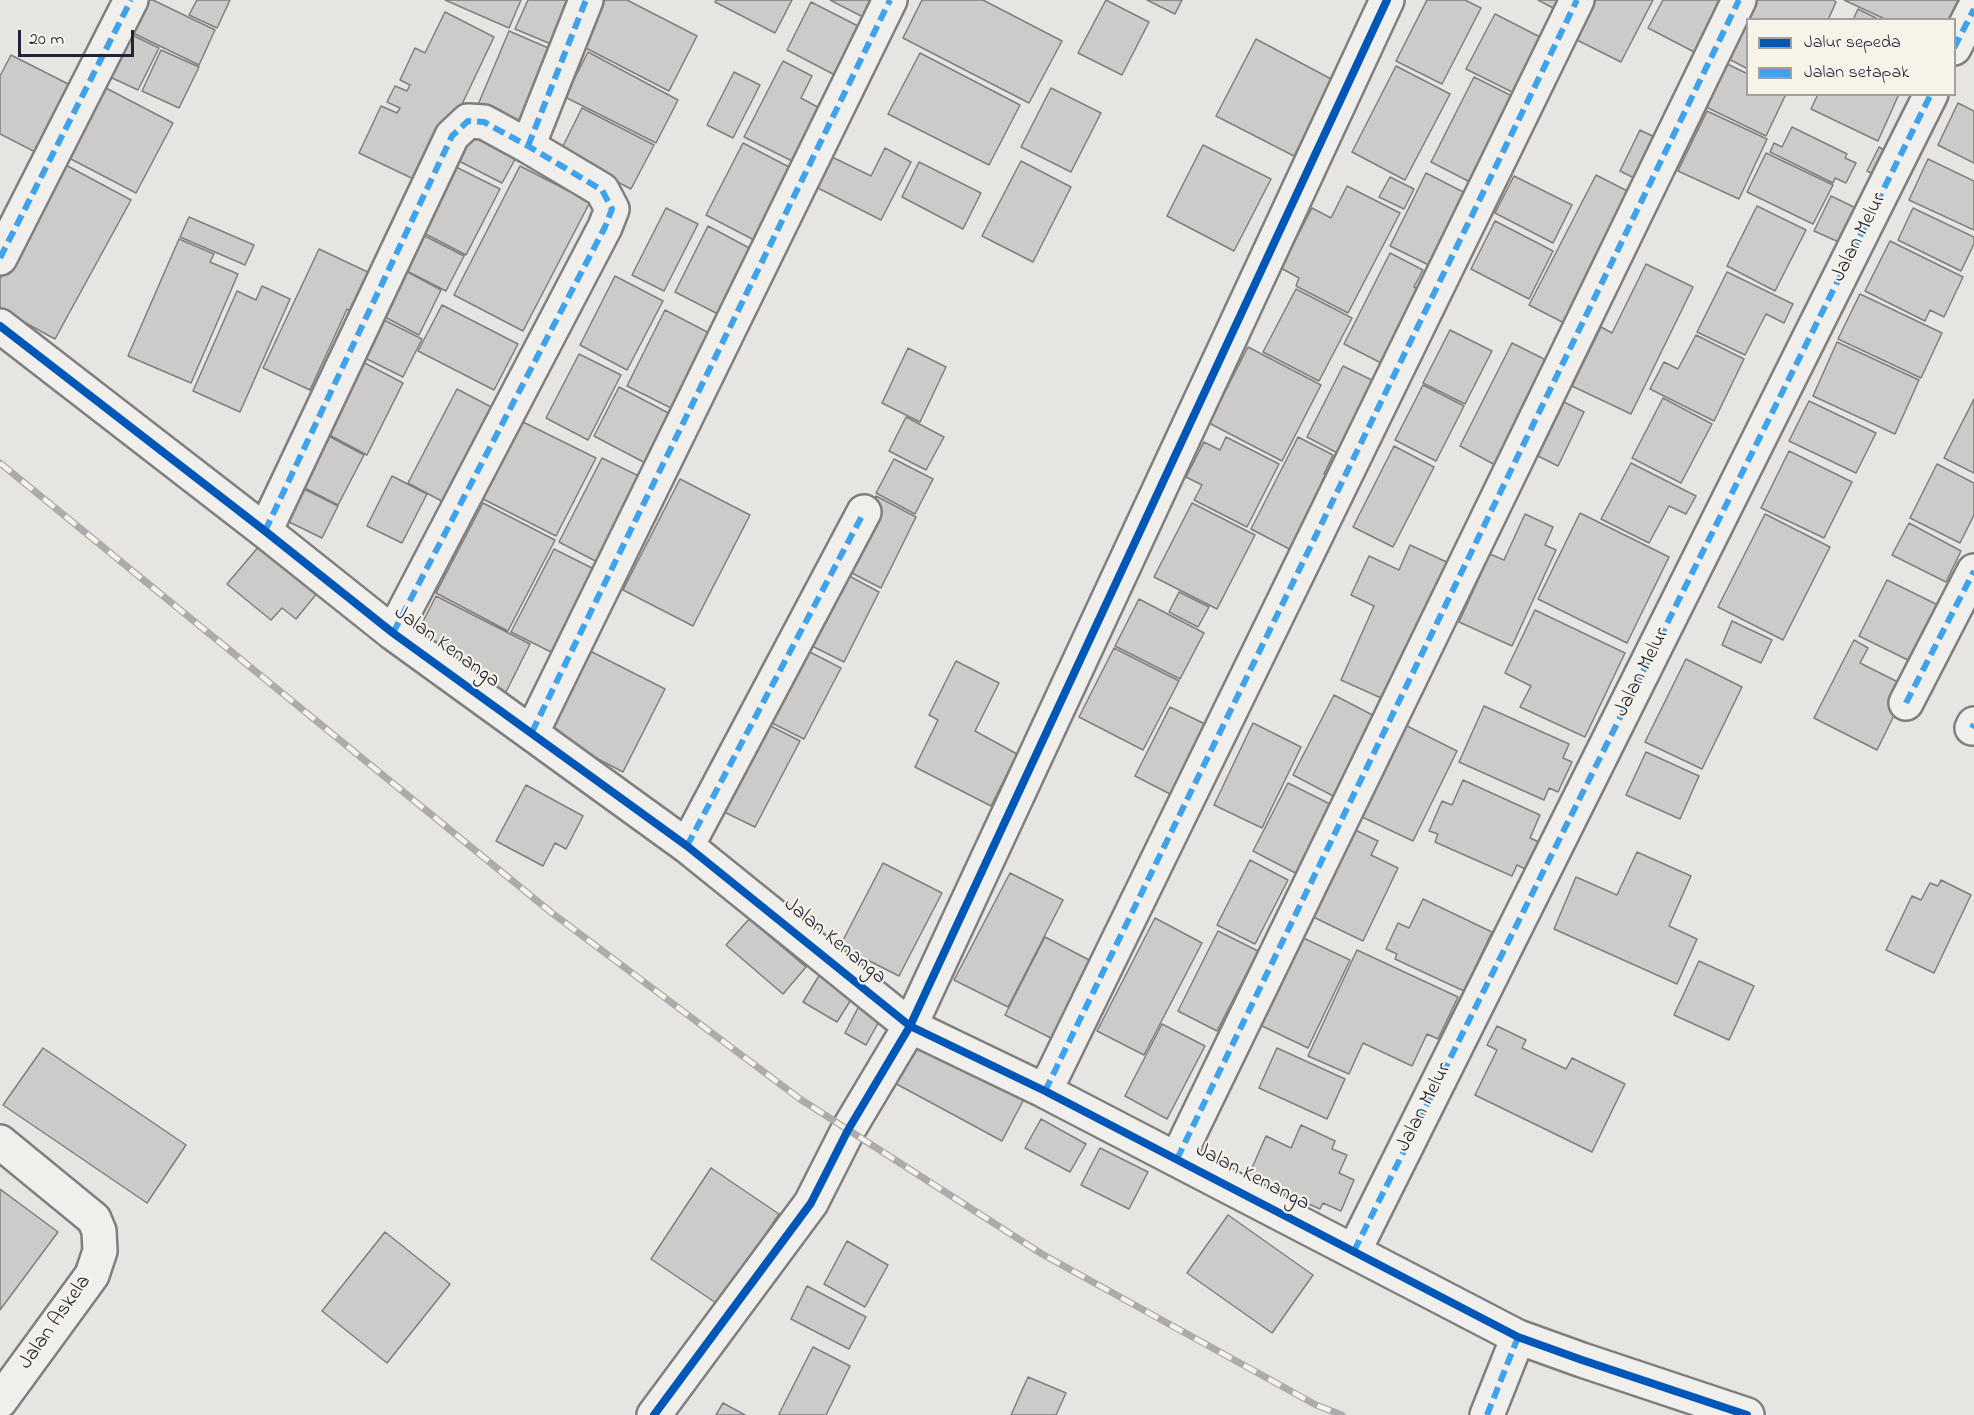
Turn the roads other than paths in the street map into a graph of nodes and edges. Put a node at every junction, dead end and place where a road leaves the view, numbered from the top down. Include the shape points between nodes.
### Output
1 (131, 0) edge
2 (586, 0) edge
3 (890, 0) edge
4 (1387, 0) edge
5 (1577, 0) edge
6 (1740, 0) edge
7 (1974, 9) edge
8 (1956, 44) edge
9 (1930, 96) edge
10 (528, 146) junction
11 (0, 258) edge
12 (0, 326) edge
13 (864, 512) dead end
14 (265, 531) junction
15 (1974, 571) edge
16 (393, 633) junction
17 (1906, 703) dead end
18 (532, 732) junction
19 (687, 846) junction
20 (910, 1026) junction
21 (1045, 1091) junction
22 (0, 1142) edge
23 (1177, 1159) junction
24 (1354, 1251) junction
25 (1518, 1337) junction
26 (0, 1401) edge
27 (654, 1415) edge
28 (1486, 1415) edge
29 (1747, 1415) edge

1 - 11 street
2 - 10 street
3 - 18 street
4 - 20 street
5 - 21 street
6 - 23 street
7 - 8 street
9 - 24 street, Jalan Melur
10 - 14 street via 484,122 468,121 452,136
10 - 16 street via 602,190 612,209
12 - 14 street, Jalan Kenanga
13 - 19 street
14 - 16 street, Jalan Kenanga
15 - 17 street
16 - 18 street, Jalan Kenanga
18 - 19 street, Jalan Kenanga
19 - 20 street, Jalan Kenanga
20 - 21 street, Jalan Kenanga
20 - 27 street via 848,1130 811,1203
21 - 23 street, Jalan Kenanga
22 - 26 street, Jalan Askela via 94,1219 100,1251 92,1275
23 - 24 street, Jalan Kenanga
24 - 25 street, Jalan Kenanga
25 - 28 street
25 - 29 street, Jalan Kenanga

